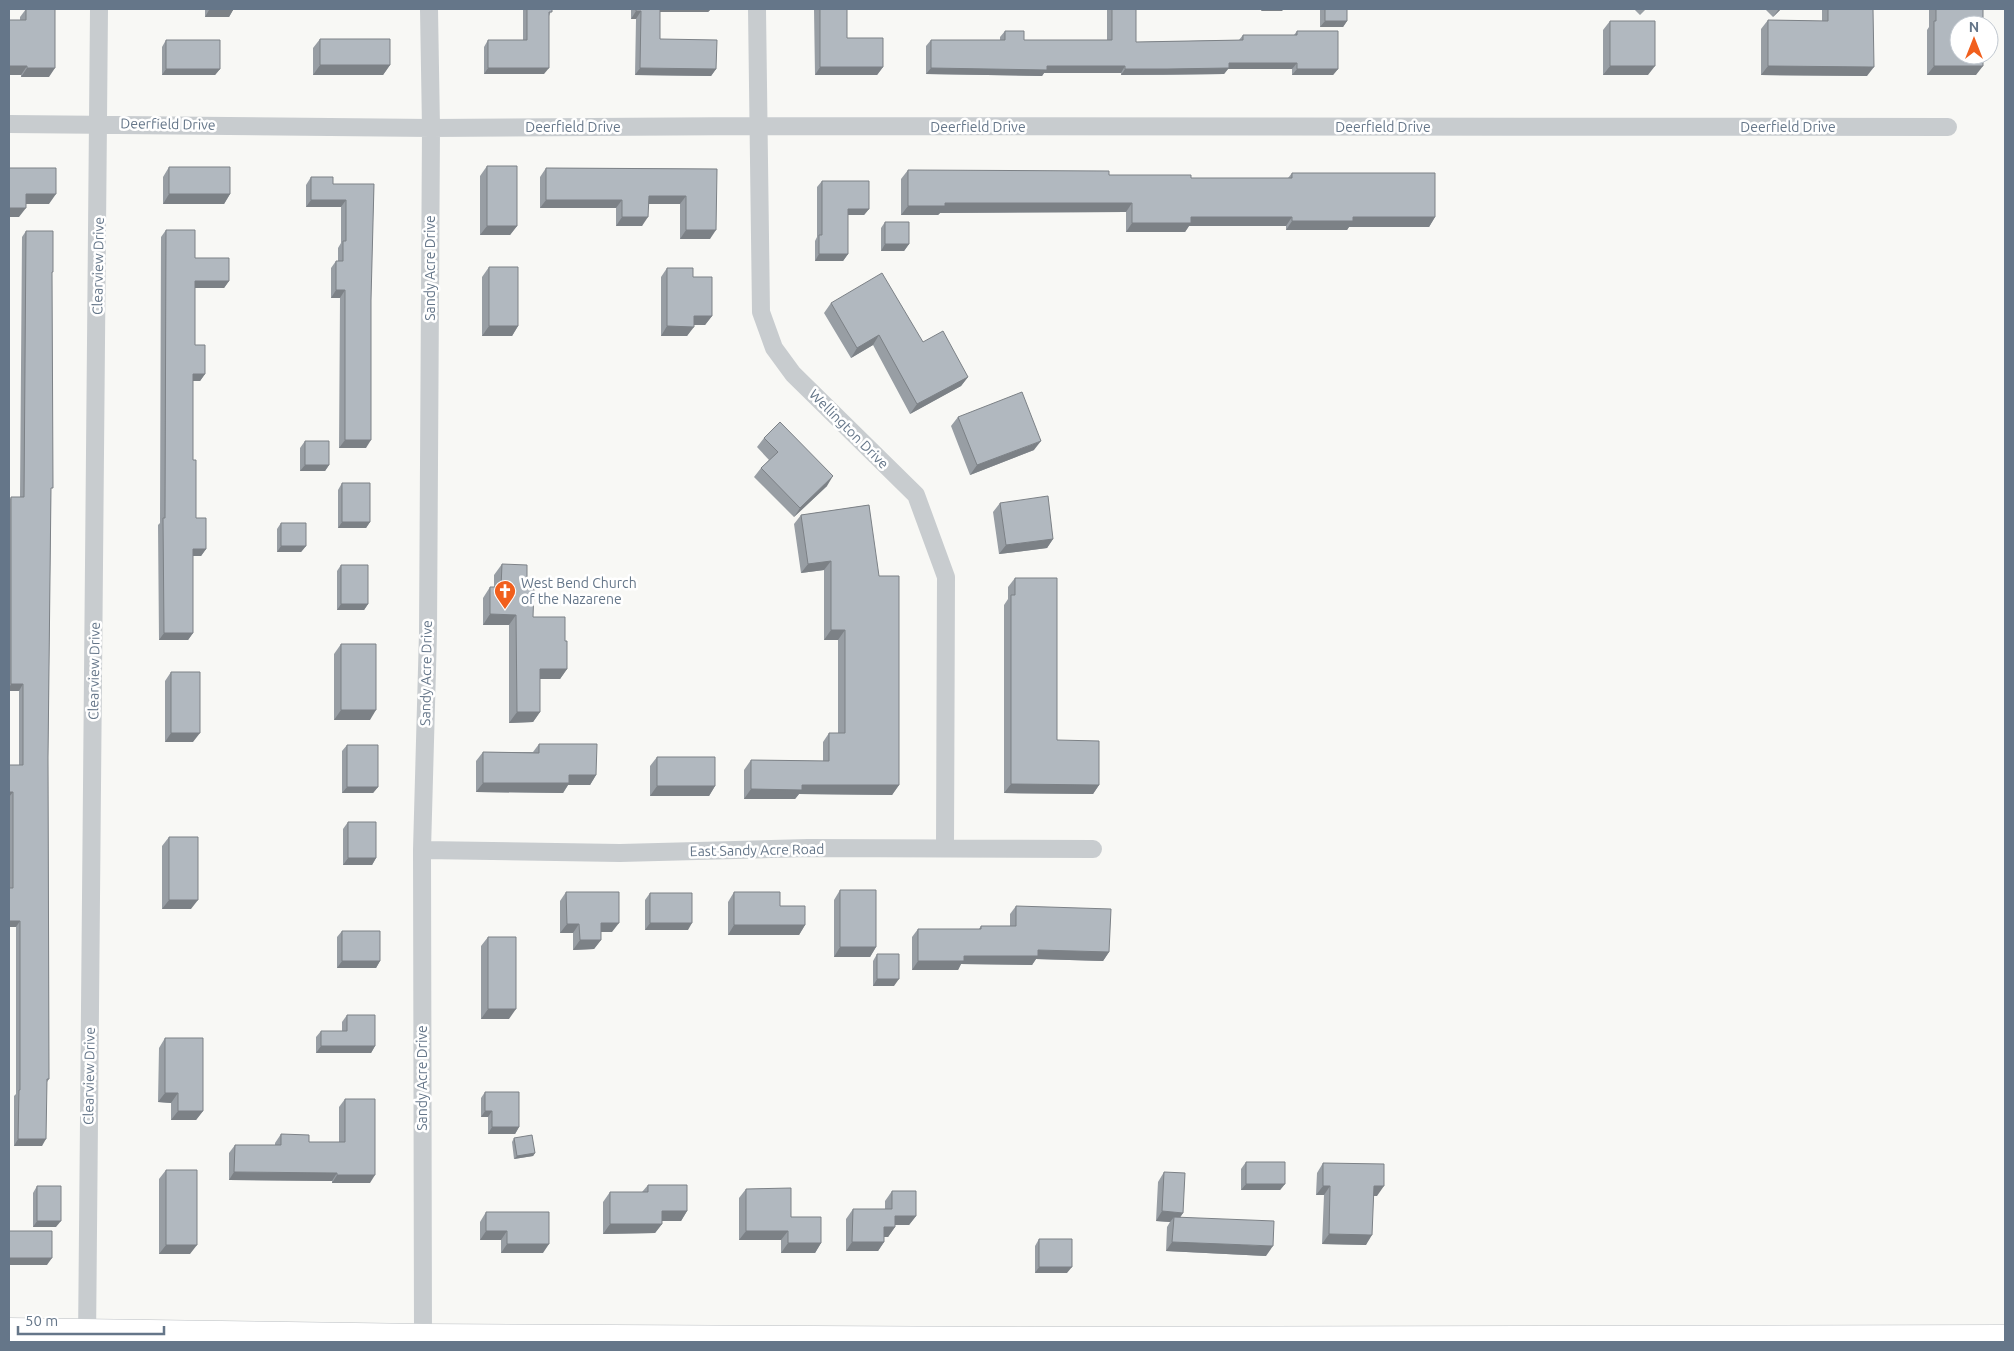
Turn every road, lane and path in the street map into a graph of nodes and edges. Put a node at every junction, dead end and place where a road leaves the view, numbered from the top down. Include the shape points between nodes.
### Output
1 (99, 9) edge
2 (428, 9) edge
3 (756, 9) edge
4 (99, 123) junction
5 (9, 124) edge
6 (757, 126) junction
7 (1948, 127) dead end
8 (431, 128) junction
9 (945, 848) junction
10 (1093, 848) dead end
11 (422, 850) junction
12 (9, 1332) edge
13 (86, 1338) edge
14 (423, 1338) junction
15 (2005, 1339) edge
16 (1020, 1342) edge

1 - 4 street, Clearview Drive
2 - 8 street, Sandy Acre Drive
3 - 6 street, Wellington Drive
4 - 5 street, Deerfield Drive
4 - 8 street, Deerfield Drive
4 - 13 street, Clearview Drive
6 - 7 street, Deerfield Drive
6 - 8 street, Deerfield Drive
6 - 9 street, Wellington Drive via 761,312 774,348 793,374 916,495 946,577
8 - 11 street, Sandy Acre Drive via 428,633
9 - 10 street, East Sandy Acre Road
9 - 11 street, East Sandy Acre Road via 620,853
11 - 14 street, Sandy Acre Drive
12 - 13 main road
13 - 14 main road
14 - 16 main road
15 - 16 main road

